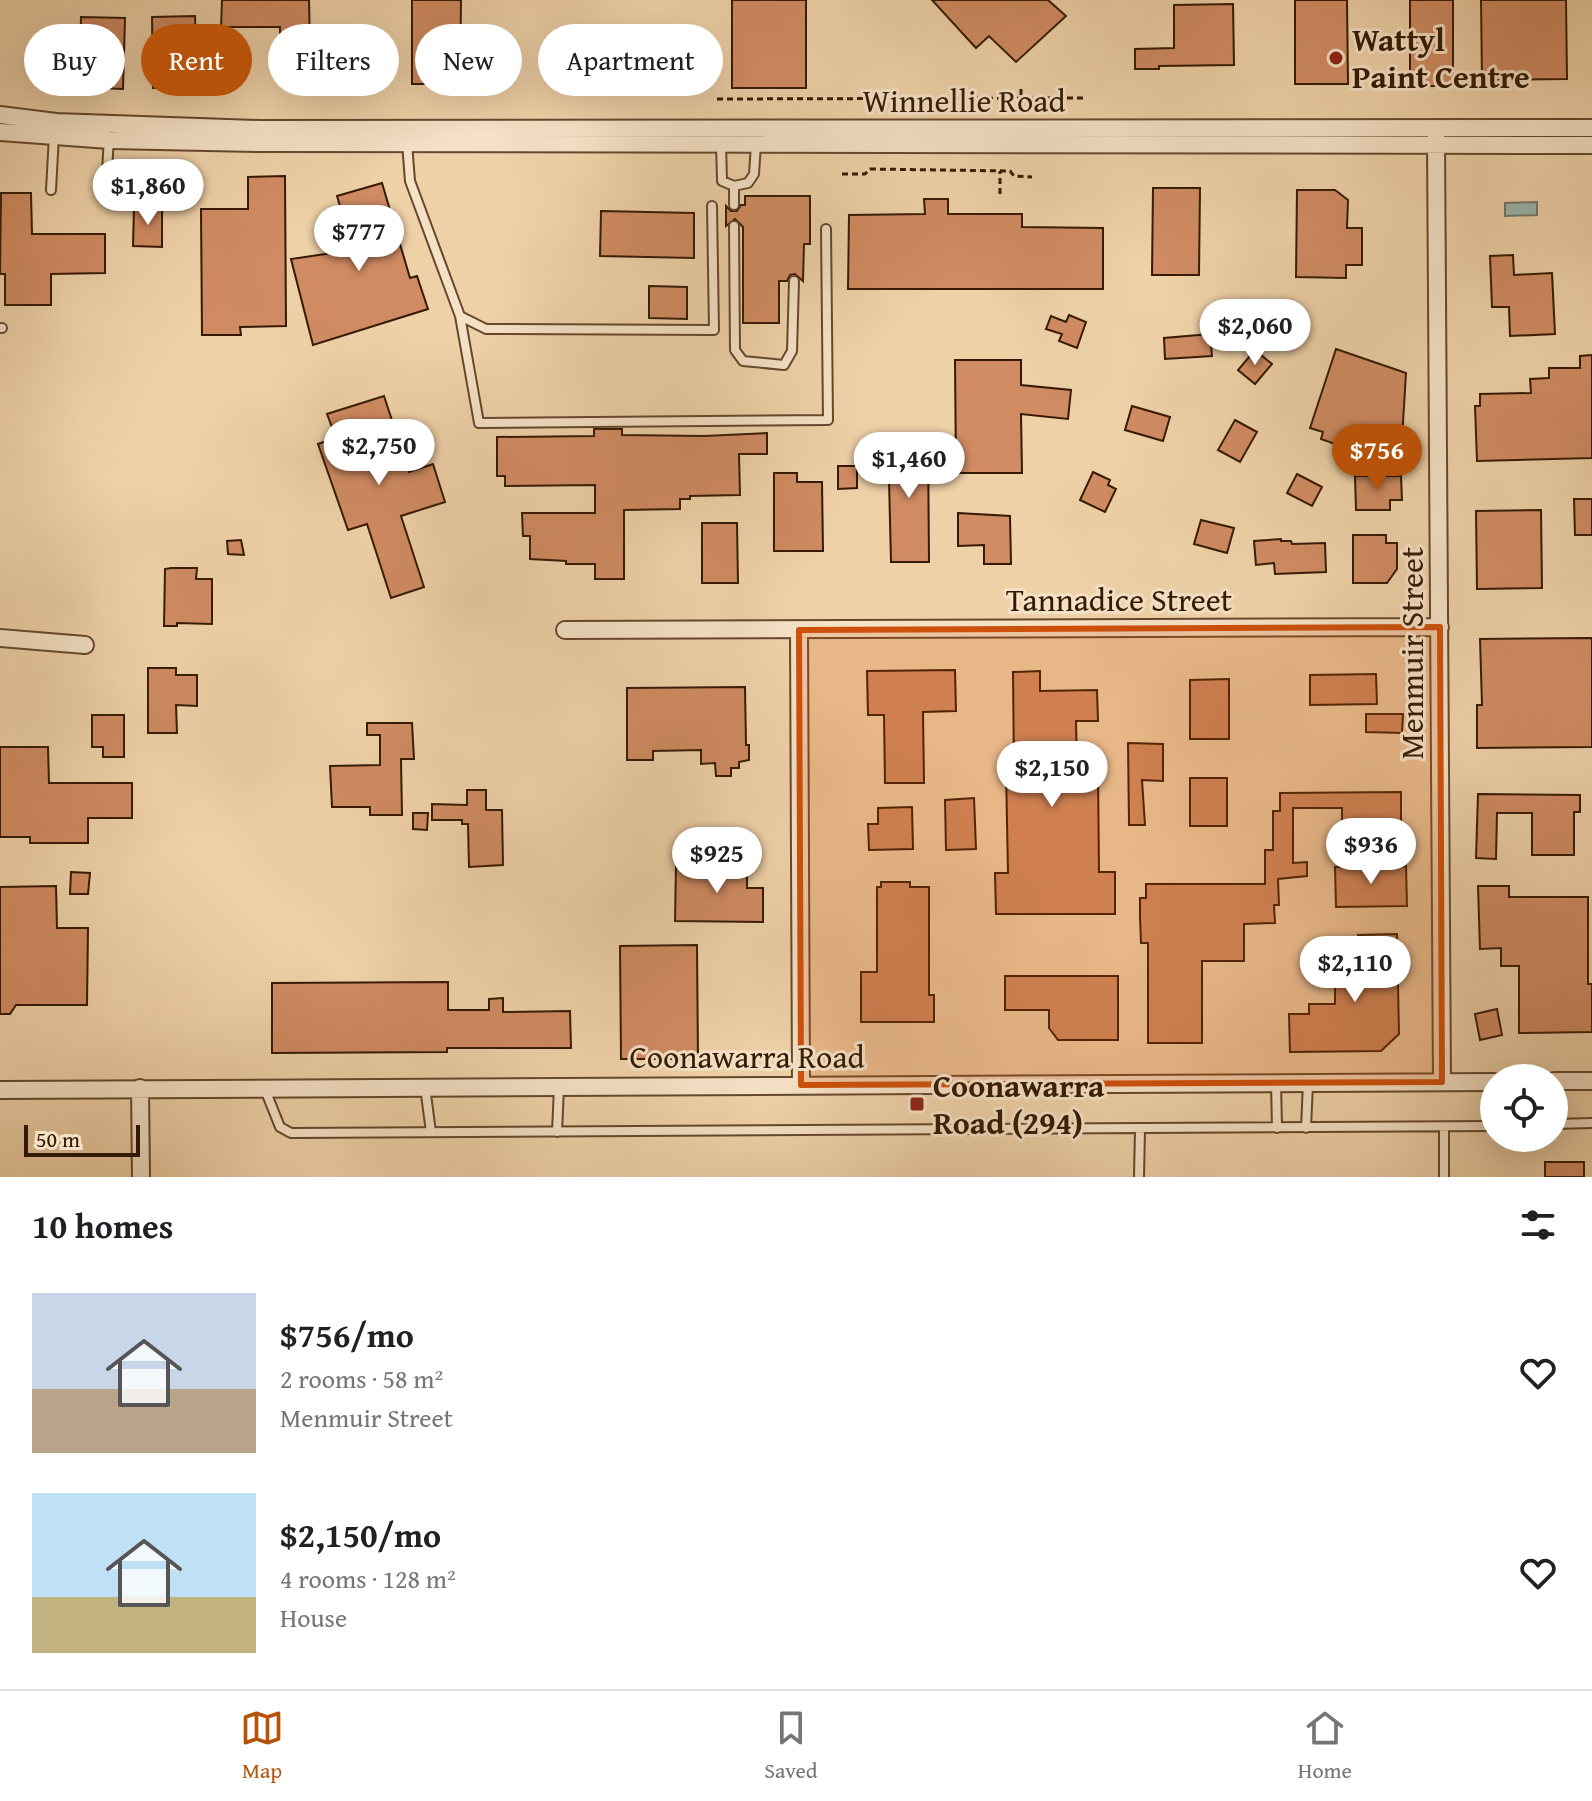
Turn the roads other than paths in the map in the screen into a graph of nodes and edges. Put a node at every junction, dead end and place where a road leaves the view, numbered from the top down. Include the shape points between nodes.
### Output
1 (0, 115) edge
2 (1592, 128) edge
3 (54, 129) junction
4 (0, 132) edge
5 (109, 132) junction
6 (1436, 137) junction
7 (407, 143) junction
8 (721, 144) junction
9 (756, 144) junction
10 (1592, 145) edge
11 (734, 186) junction
12 (106, 189) dead end
13 (51, 190) dead end
14 (734, 205) dead end
15 (712, 206) dead end
16 (734, 226) dead end
17 (826, 229) dead end
18 (794, 281) dead end
19 (460, 316) junction
20 (1440, 627) junction
21 (565, 630) dead end
22 (799, 630) junction
23 (0, 638) edge
24 (85, 645) dead end
25 (1568, 1081) edge
26 (1592, 1081) edge
27 (1442, 1082) junction
28 (1480, 1082) edge
29 (1276, 1083) junction
30 (1308, 1083) junction
31 (801, 1085) junction
32 (559, 1086) junction
33 (264, 1087) junction
34 (425, 1087) junction
35 (140, 1088) junction
36 (0, 1090) edge
37 (1592, 1123) edge
38 (1568, 1124) edge
39 (1480, 1126) edge
40 (1444, 1127) junction
41 (1277, 1128) junction
42 (1306, 1128) junction
43 (1140, 1129) junction
44 (431, 1132) junction
45 (557, 1132) junction
46 (141, 1177) edge
47 (1139, 1177) edge
48 (1444, 1177) edge

1 - 3 street, Winnellie Road
2 - 6 street, Winnellie Road
3 - 4 street, Winnellie Road
3 - 5 street, Winnellie Road
3 - 13 lane
5 - 6 street, Winnellie Road
5 - 7 street, Winnellie Road
5 - 12 lane
6 - 9 street, Winnellie Road
6 - 10 street, Winnellie Road
6 - 20 street, Menmuir Street
7 - 8 street, Winnellie Road
7 - 19 lane via 410,181
8 - 9 street, Winnellie Road
8 - 11 lane via 722,181
9 - 11 lane via 754,174 748,183
11 - 14 lane
15 - 19 lane via 714,330 486,329
16 - 18 lane via 735,350 743,361 784,365 792,351
17 - 19 lane via 828,420 479,423
20 - 22 street, Tannadice Street
20 - 27 street, Menmuir Street
21 - 22 street, Tannadice Street
22 - 31 street
23 - 24 street
25 - 26 street
27 - 28 street, Coonawarra Road
27 - 30 street, Coonawarra Road
29 - 30 street, Coonawarra Road
29 - 31 street, Coonawarra Road
29 - 41 lane
30 - 42 lane
31 - 32 street, Coonawarra Road
32 - 34 street, Coonawarra Road
32 - 45 lane
33 - 34 street, Coonawarra Road
33 - 35 street, Coonawarra Road
33 - 44 lane via 280,1127 291,1133
34 - 44 lane
35 - 36 street, Coonawarra Road
35 - 46 street
37 - 38 lane
39 - 40 lane
40 - 42 lane
40 - 48 lane
41 - 42 lane
41 - 43 lane
43 - 45 lane
43 - 47 lane
44 - 45 lane

